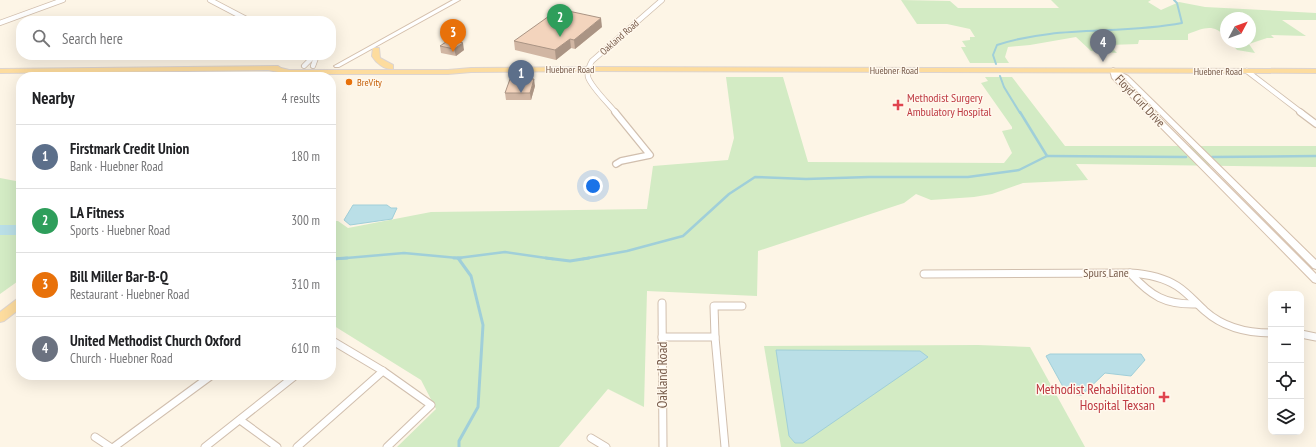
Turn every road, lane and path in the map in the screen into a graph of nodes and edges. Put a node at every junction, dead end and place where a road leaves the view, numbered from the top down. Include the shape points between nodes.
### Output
1 (63, 0) edge
2 (210, 0) edge
3 (457, 0) edge
4 (662, 0) edge
5 (19, 16) edge
6 (240, 16) edge
7 (16, 17) edge
8 (0, 23) edge
9 (389, 39) junction
10 (376, 50) junction
11 (310, 60) edge
12 (315, 60) edge
13 (304, 66) junction
14 (313, 66) junction
15 (349, 66) junction
16 (390, 67) junction
17 (271, 69) junction
18 (338, 69) junction
19 (588, 69) junction
20 (471, 70) junction
21 (1113, 70) junction
22 (0, 71) edge
23 (1247, 71) junction
24 (1316, 71) edge
25 (289, 72) edge
26 (334, 72) edge
27 (1316, 124) edge
28 (1189, 140) junction
29 (1178, 141) junction
30 (640, 157) dead end
31 (1316, 266) edge
32 (1130, 273) junction
33 (924, 274) dead end
34 (1316, 280) edge
35 (662, 303) dead end
36 (1197, 304) junction
37 (16, 306) edge
38 (742, 306) dead end
39 (0, 318) edge
40 (1268, 334) edge
41 (1304, 335) edge
42 (662, 337) junction
43 (715, 337) junction
44 (1316, 337) edge
45 (336, 345) edge
46 (383, 371) junction
47 (205, 380) edge
48 (290, 380) edge
49 (240, 420) junction
50 (95, 437) dead end
51 (591, 438) dead end
52 (110, 447) edge
53 (114, 447) edge
54 (205, 447) edge
55 (277, 447) edge
56 (297, 447) edge
57 (387, 447) edge
58 (606, 447) edge
59 (663, 447) edge
60 (725, 447) edge

1 - 5 street
2 - 6 street
3 - 9 street
4 - 19 street, Oakland Road via 592,61
7 - 8 street
9 - 10 street
9 - 18 street
10 - 15 street
10 - 16 main road via 377,59
11 - 13 street
12 - 14 street
13 - 14 main road, Huebner Road
13 - 17 main road, Huebner Road
14 - 18 main road, Huebner Road
15 - 16 main road, Huebner Road
15 - 18 main road
16 - 20 main road, Huebner Road via 452,67
17 - 22 main road, Huebner Road
17 - 25 main road, Huebner Road
18 - 20 main road, Huebner Road via 448,72
18 - 26 main road
19 - 20 main road, Huebner Road
19 - 21 main road, Huebner Road
19 - 30 street via 587,76 590,82 650,155
21 - 23 main road, Huebner Road
21 - 28 street, Floyd Curl Drive via 1126,77
21 - 29 street, Floyd Curl Drive via 1114,77
23 - 24 main road, Huebner Road
23 - 27 street
28 - 29 street
28 - 31 street, Floyd Curl Drive
29 - 34 street, Floyd Curl Drive
32 - 33 street, Spurs Lane
32 - 36 street, Spurs Lane via 1149,275 1166,281 1182,289
32 - 36 street via 1157,298 1177,305
35 - 42 street, Oakland Road
36 - 40 street, Spurs Lane via 1210,315 1233,327
37 - 39 main road
38 - 43 street via 714,306
41 - 44 street
42 - 43 street
42 - 59 street, Oakland Road
43 - 60 street
45 - 46 street
46 - 56 street
46 - 57 street via 431,405
47 - 53 street
48 - 49 street
49 - 54 street
49 - 55 street
50 - 52 street
51 - 58 street

